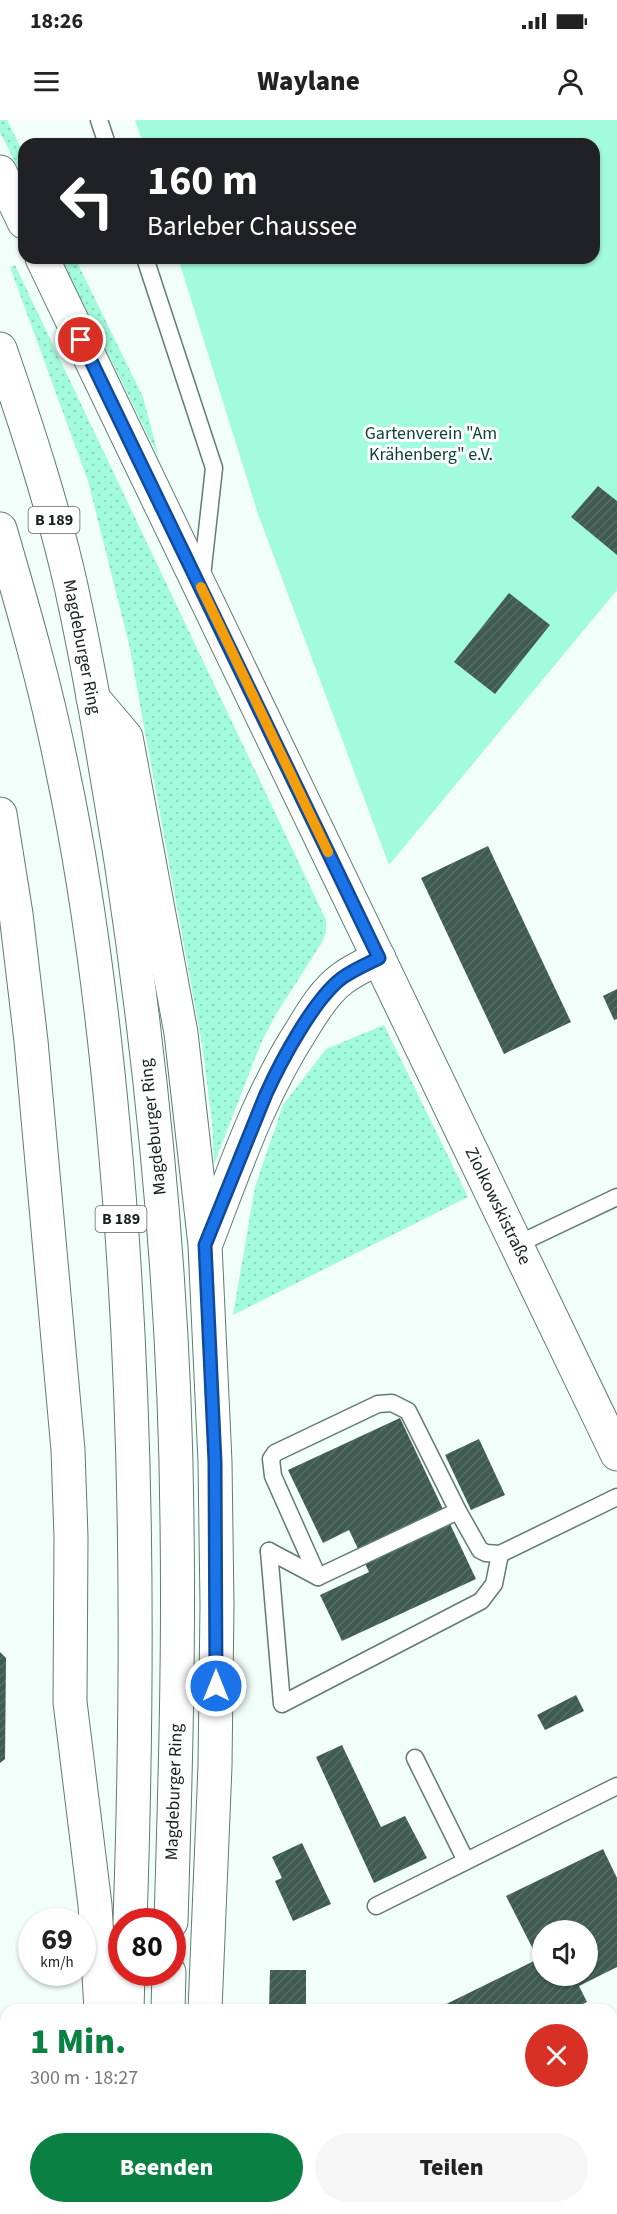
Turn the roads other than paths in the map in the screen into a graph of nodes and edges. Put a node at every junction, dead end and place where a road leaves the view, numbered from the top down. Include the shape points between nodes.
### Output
1 (99, 120) edge
2 (105, 138) edge
3 (0, 172) edge
4 (18, 210) edge
5 (45, 264) edge
6 (147, 264) edge
7 (0, 349) edge
8 (0, 529) edge
9 (201, 586) junction
10 (92, 696) junction
11 (0, 814) edge
12 (379, 958) junction
13 (617, 1197) edge
14 (205, 1245) junction
15 (516, 1245) junction
16 (617, 1454) edge
17 (617, 1497) edge
18 (458, 1511) junction
19 (500, 1554) junction
20 (318, 1577) junction
21 (416, 1758) dead end
22 (617, 1786) edge
23 (466, 1861) junction
24 (376, 1905) dead end
25 (131, 1908) edge
26 (171, 1908) edge
27 (128, 1986) edge
28 (169, 1986) edge
29 (101, 2004) edge
30 (127, 2004) edge
31 (168, 2004) edge
32 (206, 2004) edge

1 - 2 lane
3 - 4 main road
5 - 9 main road, Ziolkowskistraße
6 - 9 lane via 214,468
7 - 10 main road, Magdeburger Ring / B 189 via 57,530
8 - 25 main road, B 189 via 44,687 68,796 100,1000 118,1176 135,1523 136,1761
9 - 12 main road, Ziolkowskistraße
10 - 14 main road via 126,737 182,1033
10 - 26 main road, Magdeburger Ring / B 189 via 142,1014 167,1291 177,1519
11 - 29 main road via 31,1041 67,1438 70,1702 96,1914
12 - 14 main road via 334,985 292,1044 262,1102
12 - 15 main road, Ziolkowskistraße
13 - 15 lane
14 - 32 main road via 217,1605
15 - 16 main road, Ziolkowskistraße
17 - 19 lane
18 - 19 lane via 477,1547 486,1553
18 - 20 lane
18 - 20 lane via 408,1411 387,1403 368,1409 275,1453 271,1459 273,1476
19 - 20 lane via 494,1584 481,1601 282,1704 269,1551
21 - 23 lane
22 - 23 lane
23 - 24 lane
27 - 30 main road
28 - 31 main road

